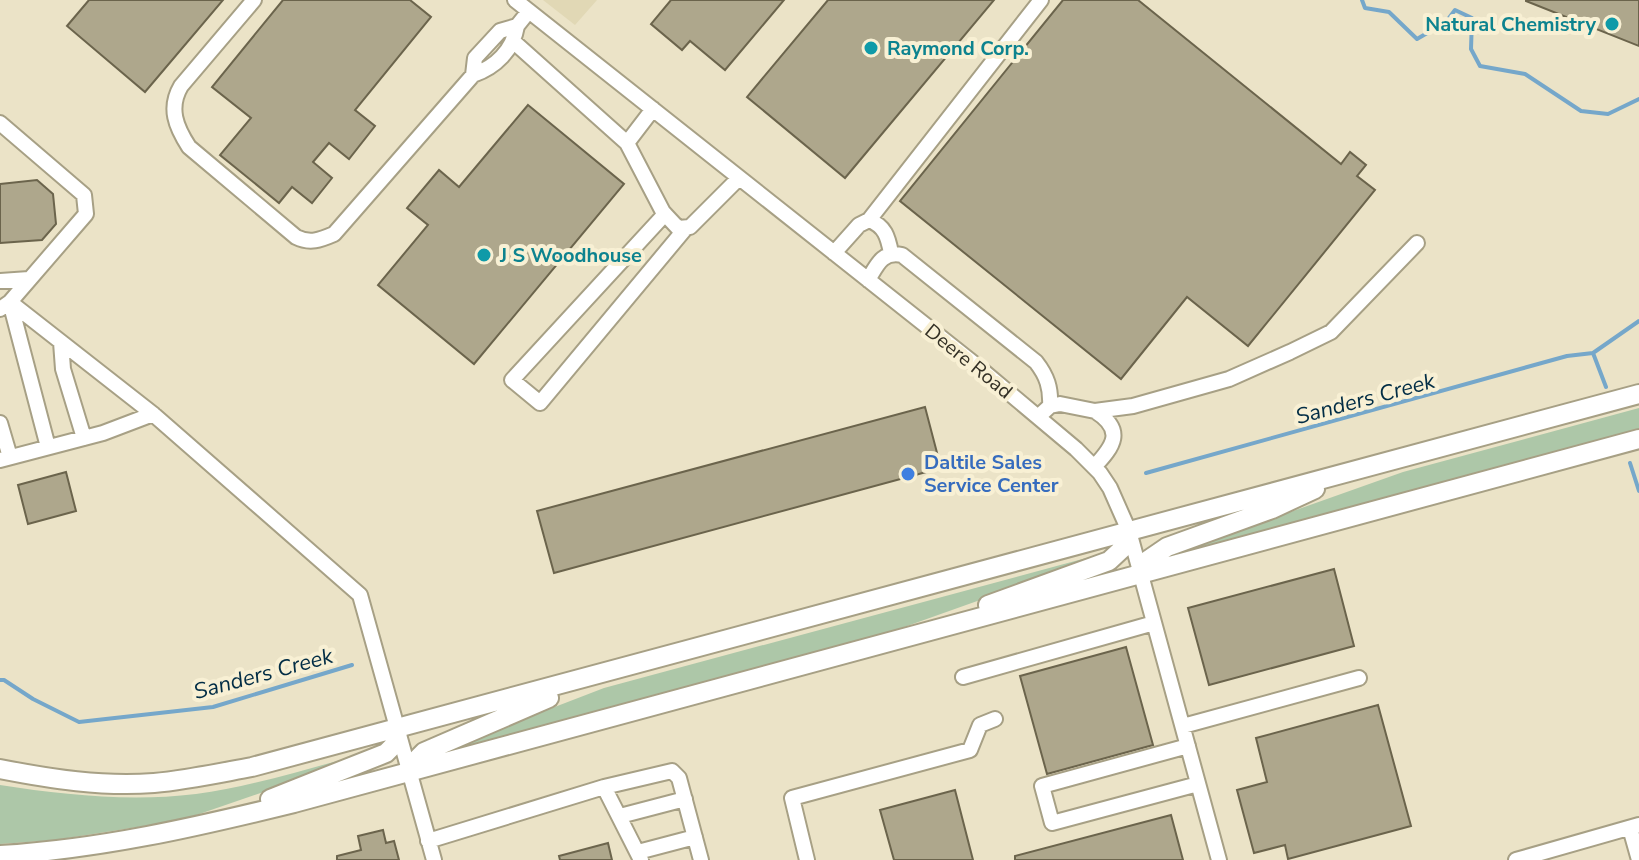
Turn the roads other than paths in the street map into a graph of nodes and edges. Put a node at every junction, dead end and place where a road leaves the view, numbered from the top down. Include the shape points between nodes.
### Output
1 (254, 0) edge
2 (515, 0) edge
3 (1041, 0) edge
4 (529, 11) junction
5 (517, 26) junction
6 (514, 42) junction
7 (473, 75) junction
8 (653, 109) junction
9 (0, 123) edge
10 (627, 143) junction
11 (739, 178) junction
12 (665, 214) junction
13 (869, 220) junction
14 (685, 229) junction
15 (1417, 243) dead end
16 (834, 253) junction
17 (891, 253) junction
18 (29, 279) junction
19 (868, 280) junction
20 (0, 281) edge
21 (5, 305) edge
22 (61, 342) junction
23 (1639, 394) edge
24 (1050, 406) junction
25 (1095, 411) junction
26 (153, 414) junction
27 (1038, 417) junction
28 (0, 423) edge
29 (84, 438) junction
30 (1639, 439) edge
31 (48, 447) junction
32 (5, 459) edge
33 (1094, 467) junction
34 (1361, 468) junction
35 (1129, 531) junction
36 (1141, 573) junction
37 (1154, 623) junction
38 (919, 633) junction
39 (606, 673) junction
40 (963, 677) dead end
41 (1359, 678) dead end
42 (995, 719) dead end
43 (1183, 726) junction
44 (398, 729) junction
45 (1188, 746) junction
46 (0, 769) edge
47 (410, 772) junction
48 (1198, 784) junction
49 (604, 787) junction
50 (685, 799) junction
51 (620, 816) junction
52 (201, 826) junction
53 (1634, 827) edge
54 (695, 837) junction
55 (428, 841) junction
56 (0, 855) edge
57 (640, 856) edge
58 (434, 860) edge
59 (701, 860) edge
60 (807, 860) edge
61 (1219, 860) edge
62 (1516, 860) edge
63 (1639, 860) edge

1 - 7 street via 181,86 173,99 174,114 189,147 306,241 334,234
2 - 4 street, Deere Road
3 - 13 street
4 - 5 street
4 - 8 street, Deere Road
5 - 6 street
5 - 7 street via 500,31 475,58
6 - 7 street via 490,69
6 - 10 street
8 - 10 street
8 - 11 street, Deere Road
9 - 18 street via 84,195 86,214
10 - 12 street
11 - 14 street
11 - 16 street, Deere Road
12 - 14 street
12 - 14 street via 512,380 540,403
13 - 16 street
13 - 17 street via 880,224
15 - 25 street via 1331,332 1229,379
16 - 19 street, Deere Road
17 - 19 street via 881,258
17 - 24 street via 902,255 1036,362 1046,375
18 - 20 street
18 - 21 street
19 - 27 street, Deere Road
21 - 22 street
21 - 31 street
22 - 26 street
22 - 29 street via 63,369
23 - 34 main road
24 - 25 street
24 - 27 street
25 - 33 street via 1108,419 1114,438
26 - 29 street
26 - 44 street via 360,595
27 - 33 street, Deere Road
28 - 32 street
29 - 31 street
30 - 36 main road
31 - 32 street
33 - 35 street, Deere Road
34 - 35 main road
34 - 36 main road via 1272,509 1167,547 1145,562
35 - 36 street, Deere Road
35 - 38 main road via 1123,548 1109,561
35 - 39 main road
36 - 37 street, Deere Road
36 - 38 main road
37 - 40 street
37 - 43 street, Deere Road
38 - 47 main road
39 - 44 main road
39 - 47 main road via 424,752
41 - 43 street
42 - 60 street via 980,725 970,750 792,798
43 - 45 street, Deere Road
44 - 46 main road via 252,767 151,783 73,782
44 - 47 street
44 - 52 main road via 396,743 386,753
45 - 48 street, Deere Road
45 - 48 street via 1042,786 1052,823
47 - 52 main road
47 - 55 street
48 - 61 street, Deere Road
49 - 50 street via 672,771
49 - 51 street
49 - 55 street
50 - 51 street
50 - 54 street
51 - 57 street
52 - 56 main road via 96,846
53 - 62 street
53 - 63 street
54 - 57 street
54 - 59 street
55 - 58 street

